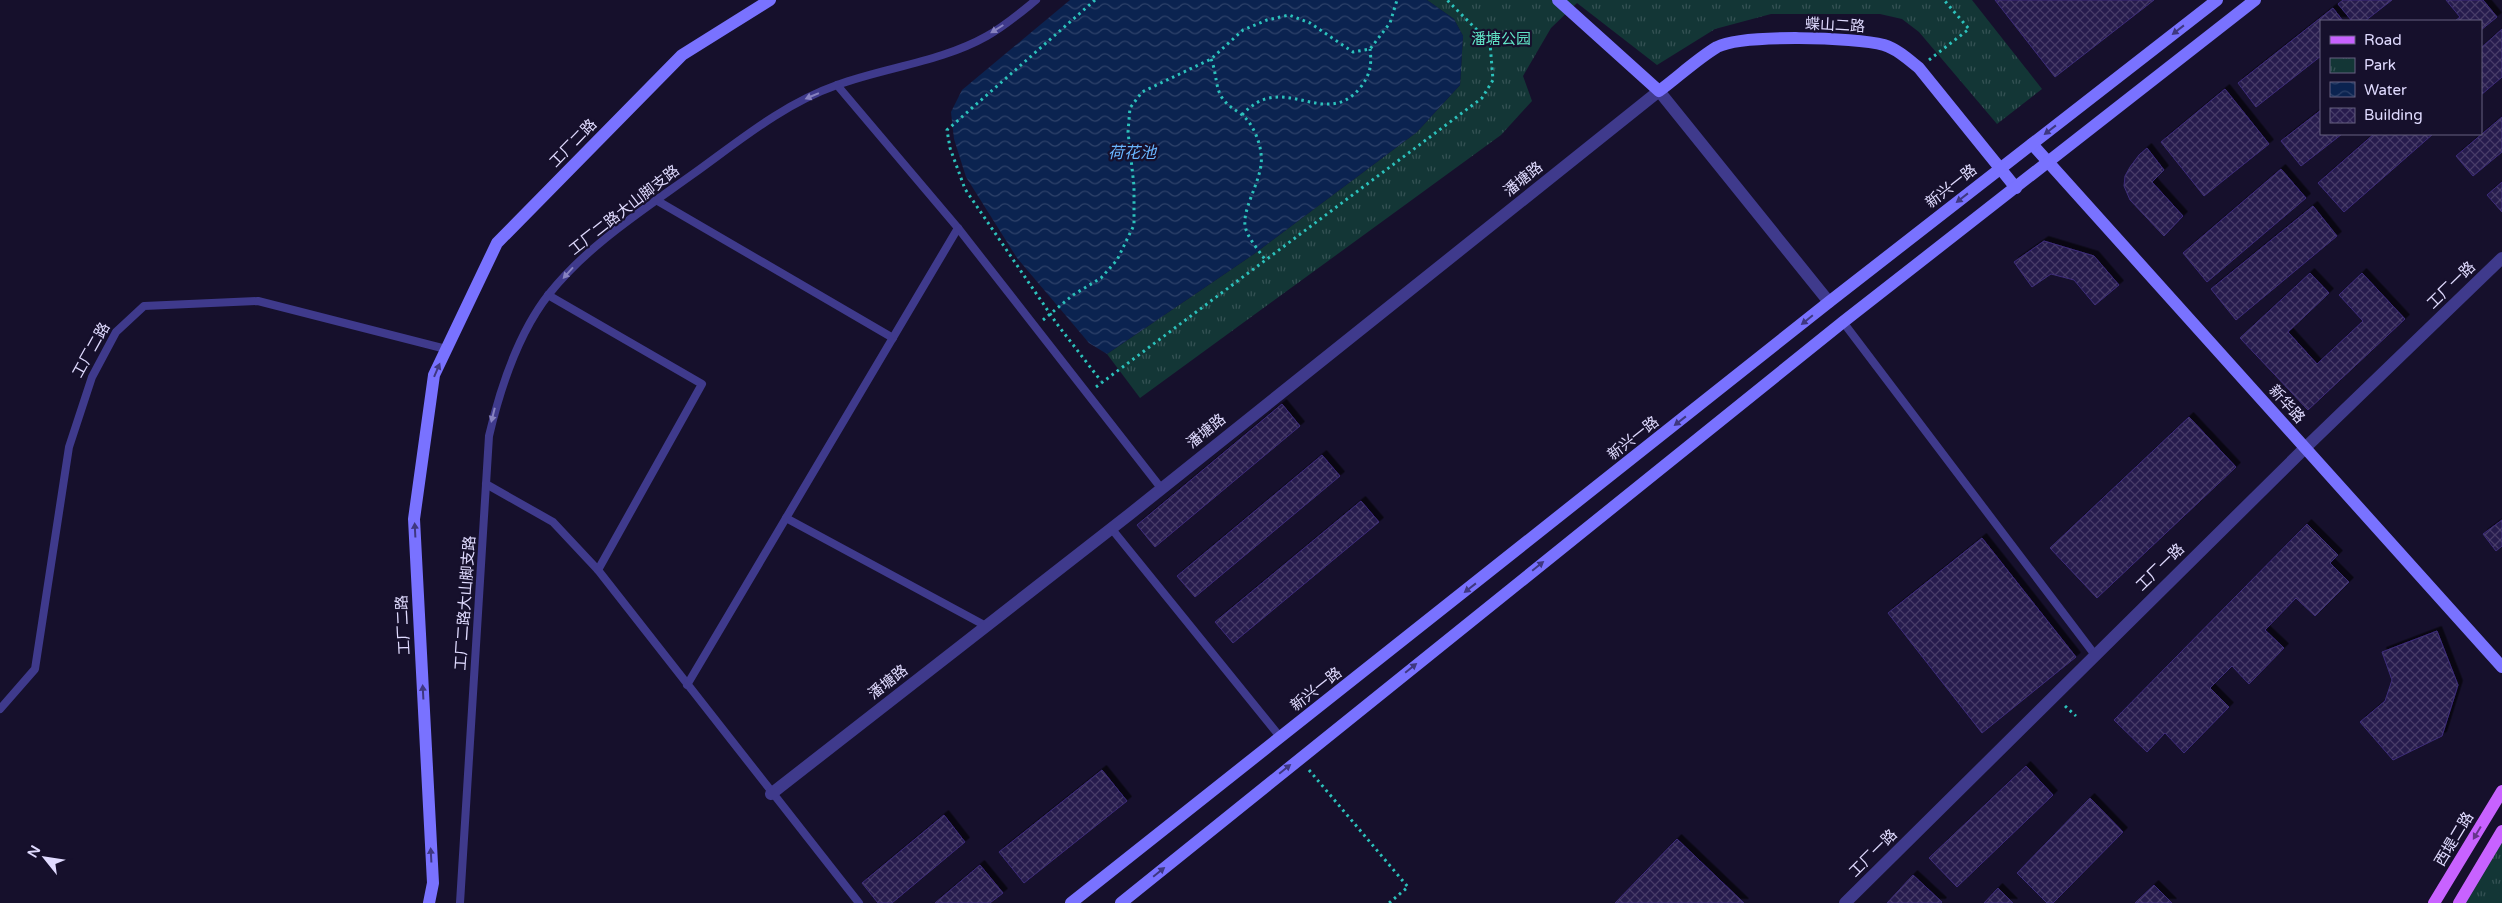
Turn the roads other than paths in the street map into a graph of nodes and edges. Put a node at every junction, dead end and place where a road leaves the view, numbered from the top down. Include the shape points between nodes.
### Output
1 (770, 0) edge
2 (1036, 0) edge
3 (1558, 0) edge
4 (2217, 0) edge
5 (2255, 0) edge
6 (837, 85) junction
7 (1659, 91) junction
8 (2032, 144) junction
9 (2049, 162) junction
10 (2001, 168) junction
11 (2016, 188) junction
12 (656, 200) junction
13 (958, 228) junction
14 (2502, 258) edge
15 (548, 295) junction
16 (1829, 302) junction
17 (1843, 322) junction
18 (893, 338) junction
19 (446, 350) junction
20 (2305, 448) junction
21 (486, 484) junction
22 (1161, 488) junction
23 (786, 518) junction
24 (1111, 528) junction
25 (598, 570) junction
26 (986, 626) junction
27 (2095, 655) junction
28 (2502, 667) edge
29 (687, 685) junction
30 (0, 708) edge
31 (1281, 738) junction
32 (2502, 791) edge
33 (771, 794) junction
34 (2502, 831) edge
35 (1125, 902) edge
36 (430, 903) edge
37 (460, 903) edge
38 (858, 903) edge
39 (1071, 903) edge
40 (1845, 903) edge
41 (2434, 903) edge
42 (2458, 903) edge

1 - 19 main road, 工厂二路 via 682,55 497,243
2 -> 6 lane, 工厂二路大山脚支路 via 993,32 960,48
3 - 7 main road
4 -> 8 main road, 新兴一路
5 - 9 main road
6 -> 12 lane, 工厂二路大山脚支路 via 771,118
6 - 13 lane
7 - 10 main road, 蝶山二路 via 1717,48 1734,41 1859,40 1886,46 1919,68
7 - 16 street
7 - 22 street, 潘塘路
8 - 9 main road, 新华路
8 - 10 main road, 新兴一路
9 - 11 main road
9 - 20 main road, 新华路
10 - 11 main road, 蝶山二路
10 -> 16 main road, 新兴一路
11 - 17 main road
12 -> 15 lane, 工厂二路大山脚支路 via 578,262
12 - 18 lane
13 - 18 lane
13 - 22 lane
14 - 20 street, 工厂一路
15 -> 21 lane, 工厂二路大山脚支路 via 500,390 488,436
15 - 25 lane via 702,384
16 -> 31 main road, 新兴一路
17 - 27 lane
35 -> 17 main road via 1298,758
18 - 23 lane
19 - 30 lane, 工厂二路 via 258,301 144,306 116,332 92,377 69,447 35,670
36 -> 19 main road, 工厂二路 via 433,883 414,519 434,375
20 - 27 street, 工厂一路
20 - 28 main road, 新华路
21 - 25 lane via 553,522
21 - 37 lane, 工厂二路大山脚支路
22 - 24 street, 潘塘路
23 - 26 lane
23 - 29 lane
24 - 26 street, 潘塘路
24 - 31 lane
25 - 29 lane
26 - 33 street, 潘塘路
27 - 40 street, 工厂一路
29 - 33 lane
31 - 39 main road, 新兴一路
32 -> 41 main road, 西堤二路
33 - 38 lane
34 - 42 main road

